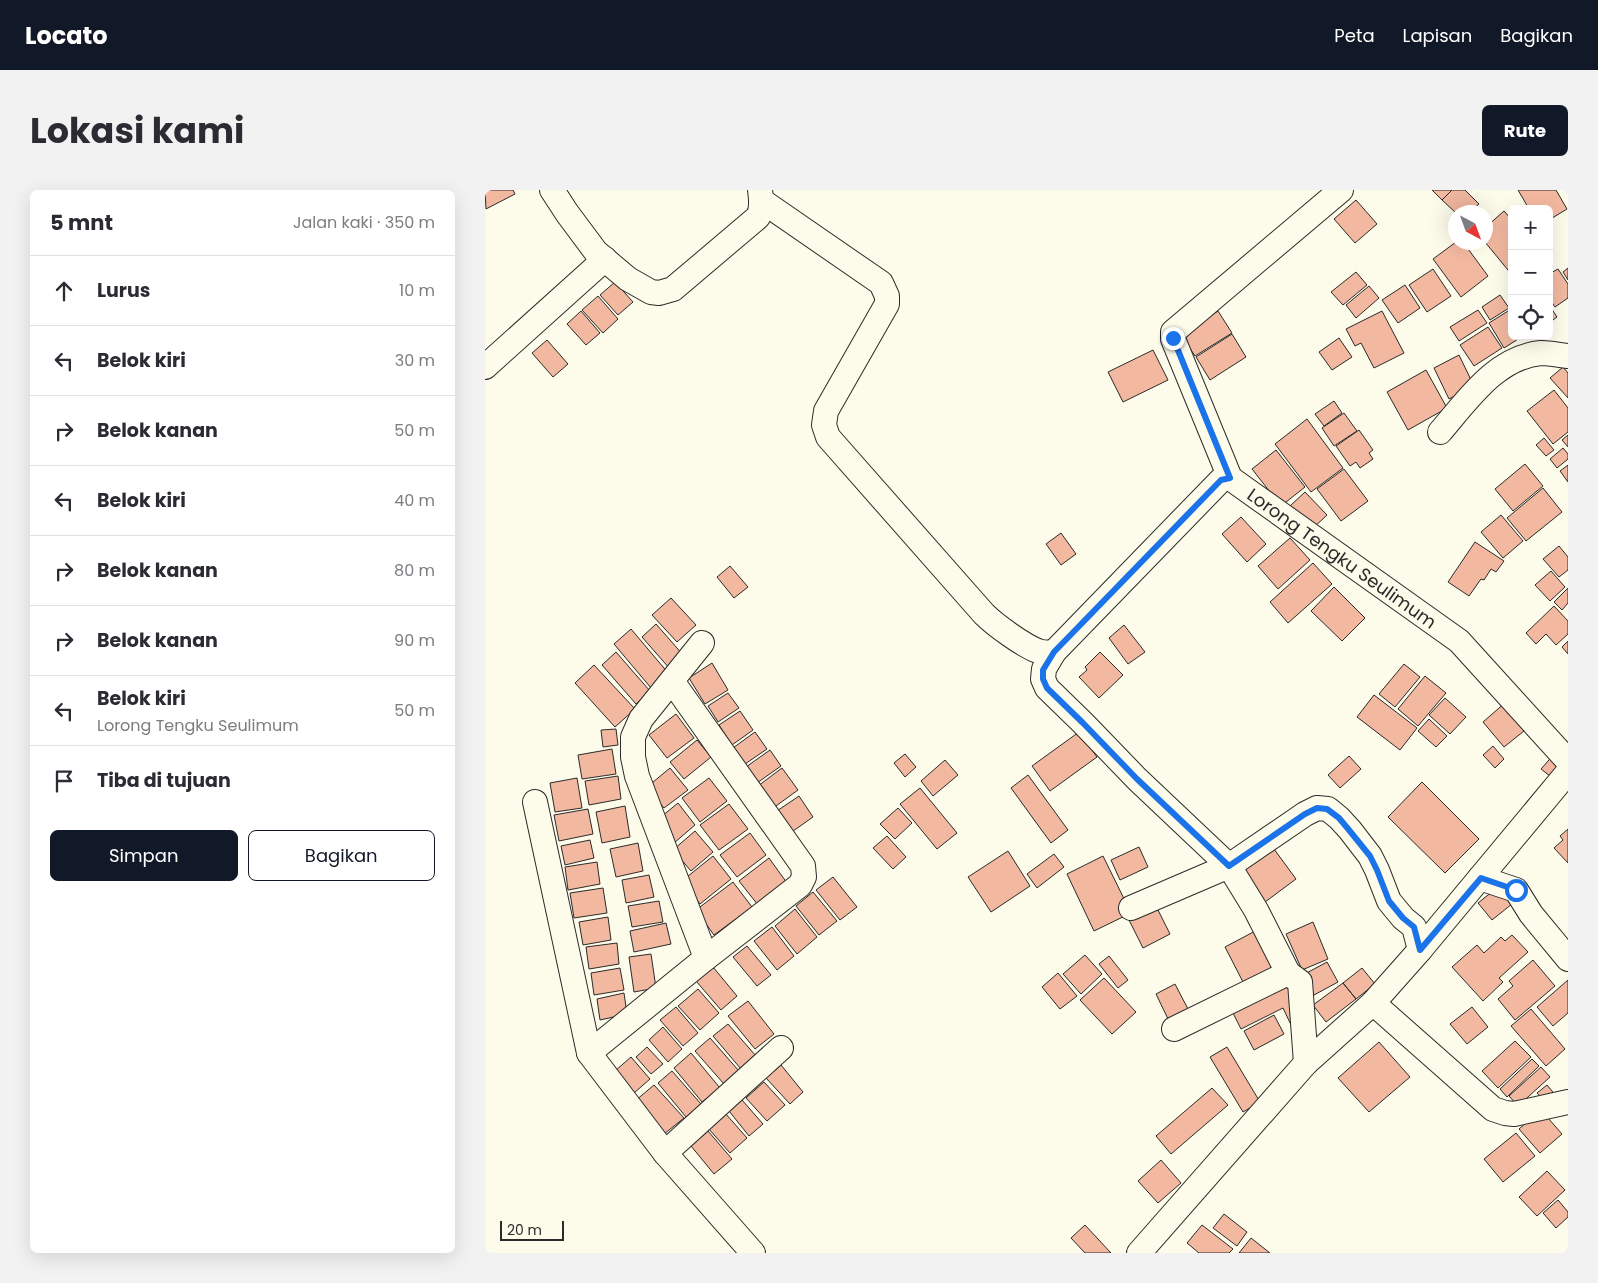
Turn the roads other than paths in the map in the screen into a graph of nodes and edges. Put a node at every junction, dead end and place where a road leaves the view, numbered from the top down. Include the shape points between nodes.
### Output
1 (552, 190) edge
2 (1341, 190) edge
3 (761, 195) edge
4 (605, 259) junction
5 (1568, 356) edge
6 (485, 367) edge
7 (1440, 432) dead end
8 (1230, 478) junction
9 (702, 643) dead end
10 (1054, 652) junction
11 (672, 681) junction
12 (1566, 775) edge
13 (535, 802) dead end
14 (1229, 866) junction
15 (1481, 878) junction
16 (1131, 908) dead end
17 (1420, 950) junction
18 (706, 958) junction
19 (1568, 959) edge
20 (1288, 973) junction
21 (1373, 1002) junction
22 (1174, 1028) dead end
23 (781, 1048) dead end
24 (589, 1053) junction
25 (1306, 1063) junction
26 (1568, 1102) edge
27 (665, 1152) junction
28 (753, 1253) edge
29 (1139, 1253) edge

1 - 4 street via 596,252
2 - 8 street, Lorong Tengku Seulimum via 1173,332
3 - 4 street via 759,217 667,291 651,292 643,288
3 - 10 street via 881,283 887,296 887,304 826,411 824,425 828,437 994,624 1036,650
4 - 6 street
5 - 7 street via 1543,353 1523,356 1511,362 1479,387
8 - 10 street via 1221,480
8 - 12 street, Lorong Tengku Seulimum via 1459,641
9 - 11 street
10 - 14 street via 1043,670 1047,688
11 - 18 street via 641,720 633,737 633,758
11 - 18 street via 803,866 804,877 800,885
12 - 15 street
13 - 24 street
14 - 16 street
14 - 17 street via 1305,814 1317,808 1327,809 1339,818 1370,856 1389,901 1414,927
14 - 20 street
15 - 17 street
15 - 19 street via 1516,890
17 - 21 street
18 - 24 street
20 - 22 street
20 - 25 street via 1301,982
21 - 25 street
21 - 26 street via 1493,1109 1515,1114
23 - 27 street
24 - 27 street
25 - 29 street
27 - 28 street

